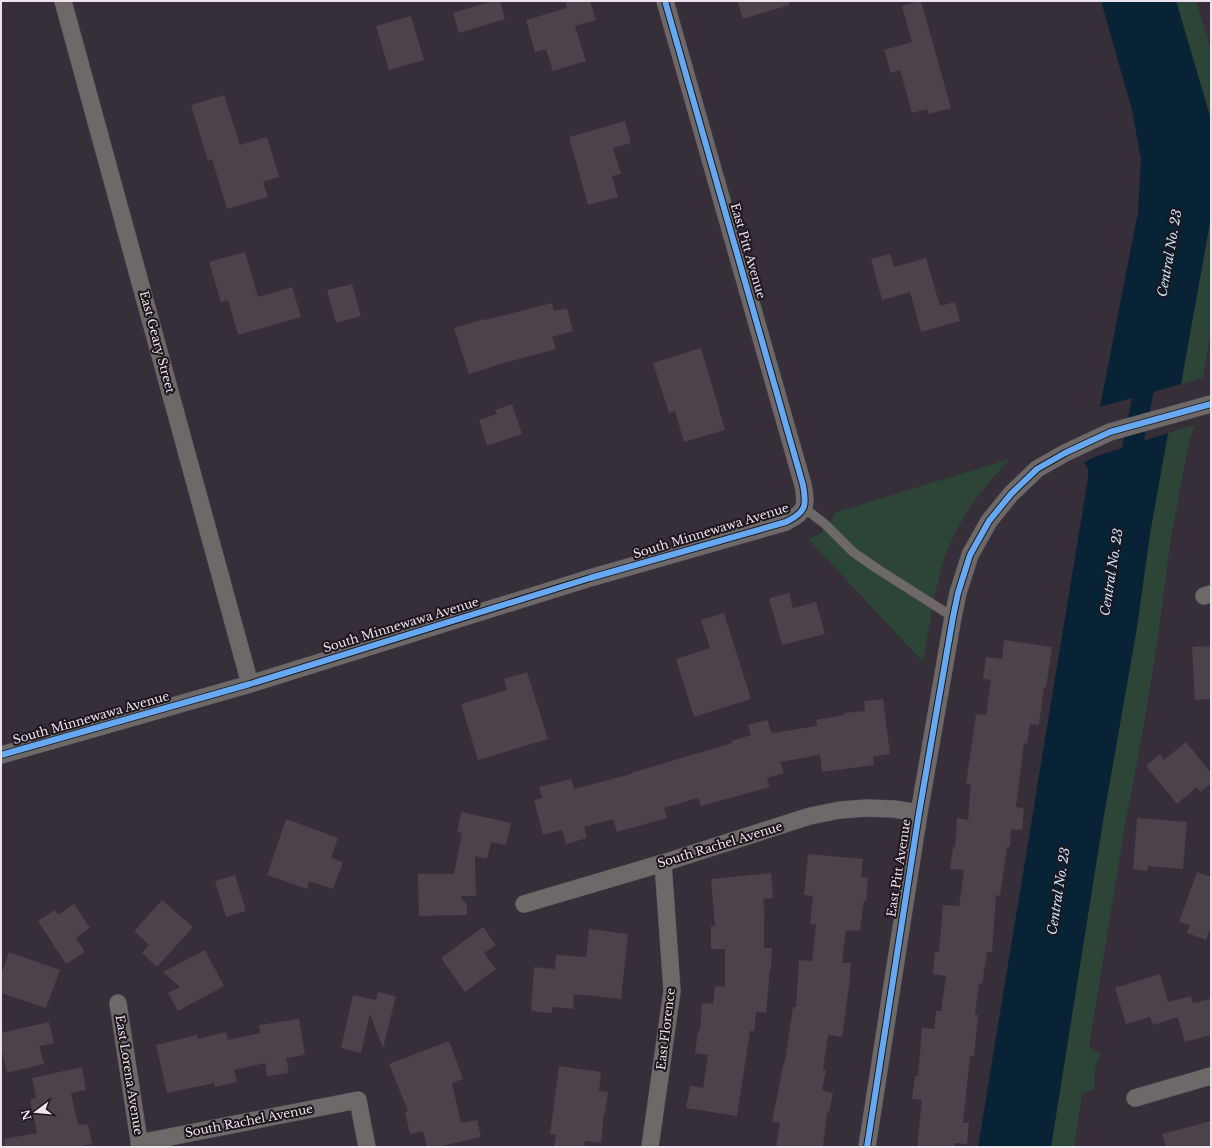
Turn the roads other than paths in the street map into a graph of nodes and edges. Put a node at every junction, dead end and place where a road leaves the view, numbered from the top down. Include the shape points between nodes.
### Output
1 (63, 1) edge
2 (665, 1) edge
3 (1211, 404) edge
4 (804, 508) junction
5 (953, 617) junction
6 (250, 684) junction
7 (1, 755) edge
8 (919, 813) junction
9 (662, 863) junction
10 (524, 904) dead end
11 (118, 1003) dead end
12 (1211, 1076) edge
13 (1135, 1098) dead end
14 (140, 1145) edge
15 (367, 1147) edge
16 (650, 1147) edge
17 (867, 1147) edge

1 - 6 street, East Geary Street
2 - 4 street, East Pitt Avenue via 803,485
3 - 5 street, East Pitt Avenue via 1110,432 1038,469 1010,494 989,521 970,555
4 - 5 lane via 825,524 853,552
4 - 6 street, South Minnewawa Avenue via 797,517 786,522 590,578
5 - 8 street, East Pitt Avenue
6 - 7 street, South Minnewawa Avenue
8 - 9 street, South Rachel Avenue via 868,808 840,810 810,816
8 - 17 street, East Pitt Avenue
9 - 10 street, South Rachel Avenue
9 - 16 street, East Florence via 672,991
11 - 14 street, East Lorena Avenue
12 - 13 street
14 - 15 street, South Rachel Avenue via 358,1100

